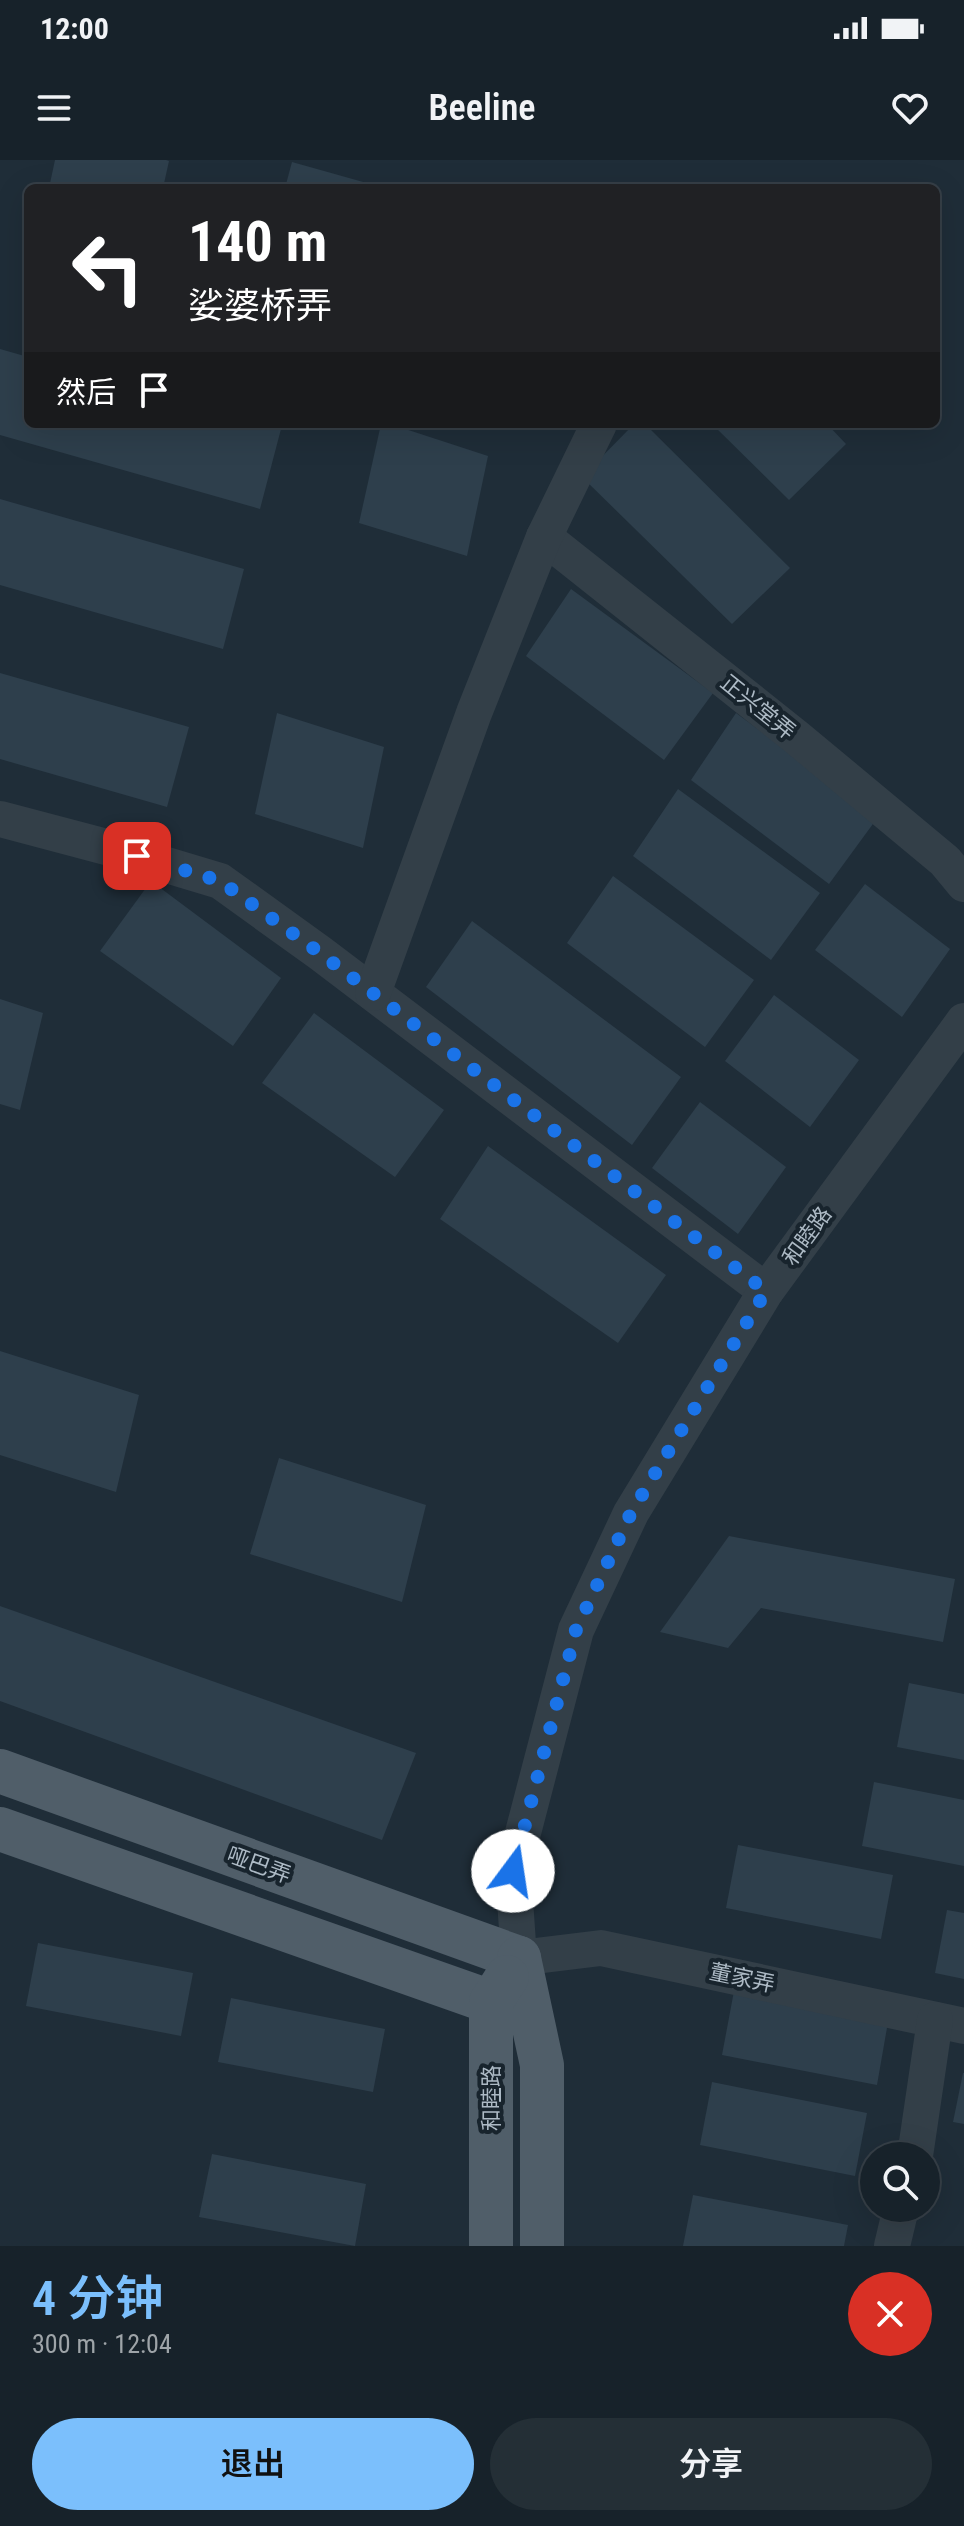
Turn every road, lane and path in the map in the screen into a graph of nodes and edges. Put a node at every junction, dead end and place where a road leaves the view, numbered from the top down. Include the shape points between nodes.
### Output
1 (597, 428) edge
2 (544, 537) junction
3 (0, 819) edge
4 (964, 884) edge
5 (373, 993) junction
6 (964, 1021) edge
7 (766, 1291) junction
8 (0, 1771) edge
9 (0, 1829) edge
10 (519, 1958) junction
11 (491, 2002) junction
12 (949, 2023) edge
13 (919, 2142) edge
14 (898, 2222) edge
15 (491, 2246) edge
16 (542, 2246) edge
17 (892, 2246) edge

1 - 2 street
2 - 4 street, 正兴堂弄 via 796,737 945,861
2 - 5 street
3 - 5 street via 220,881
5 - 7 street
6 - 7 street, 和睦路
7 - 10 street, 和睦路 via 631,1513 576,1630 513,1871
8 - 10 main road, 哑巴弄
9 - 11 main road
10 - 11 main road
10 - 12 street, 董家弄 via 601,1948
10 - 16 main road, 和睦路 via 542,2065
11 - 15 main road, 和睦路
12 - 13 street
14 - 17 street

